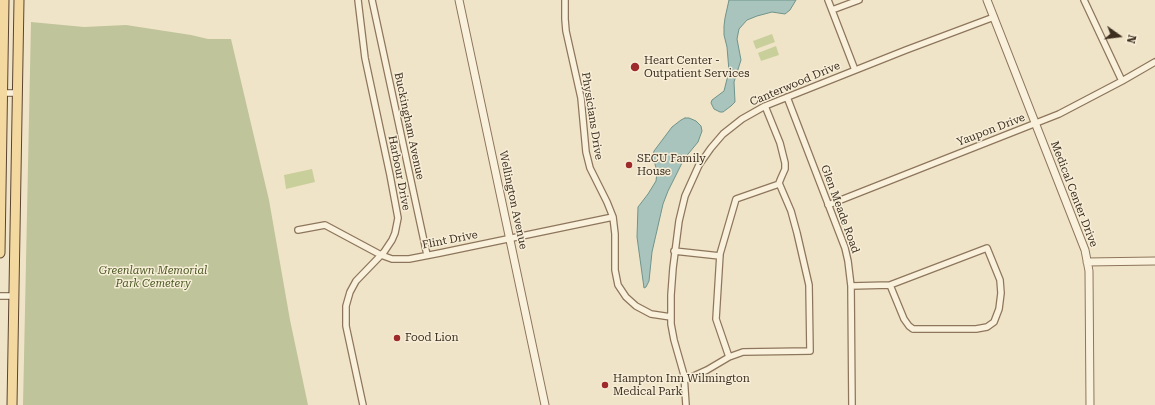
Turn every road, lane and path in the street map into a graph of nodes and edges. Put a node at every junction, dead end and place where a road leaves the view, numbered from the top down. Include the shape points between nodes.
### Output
1 (4, 0) edge
2 (19, 0) edge
3 (358, 0) edge
4 (372, 0) edge
5 (459, 0) edge
6 (565, 0) edge
7 (828, 0) edge
8 (859, 0) edge
9 (987, 0) edge
10 (1084, 0) edge
11 (832, 10) junction
12 (994, 17) junction
13 (1155, 62) edge
14 (855, 70) junction
15 (1122, 81) junction
16 (1, 93) edge
17 (17, 93) junction
18 (787, 97) junction
19 (766, 106) junction
20 (1036, 124) junction
21 (779, 184) junction
22 (828, 205) junction
23 (613, 217) junction
24 (298, 230) dead end
25 (510, 239) junction
26 (674, 251) junction
27 (0, 253) edge
28 (381, 255) junction
29 (427, 255) junction
30 (720, 256) junction
31 (1155, 261) edge
32 (1087, 262) junction
33 (890, 285) junction
34 (851, 286) junction
35 (0, 296) edge
36 (14, 296) junction
37 (671, 317) junction
38 (729, 357) junction
39 (685, 380) junction
40 (12, 405) edge
41 (363, 405) edge
42 (545, 405) edge
43 (686, 405) edge
44 (852, 405) edge
45 (1090, 405) edge

1 - 16 main road
2 - 17 main road
3 - 28 street, Harbour Drive via 366,58 398,218 392,240
4 - 29 street, Buckingham Avenue
5 - 25 street, Wellington Avenue
6 - 23 street, Physicians Drive via 566,31 581,98 587,156 592,173
7 - 11 street
8 - 11 street
9 - 12 street, Medical Center Drive
10 - 15 street
11 - 14 street, Canterwood Drive
12 - 14 street, Canterwood Drive
12 - 20 street, Medical Center Drive
13 - 15 street, Yaupon Drive
14 - 18 street, Canterwood Drive
15 - 20 street, Yaupon Drive
16 - 17 street
16 - 27 main road
17 - 36 main road
18 - 19 street, Canterwood Drive
18 - 22 street, Glen Meade Road
19 - 21 street via 785,163
19 - 26 street, Canterwood Drive via 730,128 699,165 683,202
20 - 22 street, Yaupon Drive
20 - 32 street, Medical Center Drive
21 - 30 street via 736,199
21 - 38 street via 791,212 808,278 810,351 743,352
22 - 34 street, Glen Meade Road via 845,248
23 - 25 street, Flint Drive
23 - 37 street, Physicians Drive via 615,270 621,291 630,302 642,310
24 - 28 street, Flint Drive via 325,225
25 - 29 street, Flint Drive
25 - 42 street, Wellington Avenue
26 - 30 street
26 - 37 street, Canterwood Drive
28 - 29 street, Flint Drive via 400,259
28 - 41 street, Harbour Drive via 356,281 346,306 346,326
30 - 38 street via 716,319
31 - 32 street
32 - 45 street, Medical Center Drive via 1090,299
33 - 33 street via 904,319 913,329 989,326 994,322 999,309 1001,287 987,248
33 - 34 street
34 - 44 street, Glen Meade Road
35 - 36 street
36 - 40 main road
37 - 39 street, Canterwood Drive via 674,340
38 - 39 street
39 - 43 street, Canterwood Drive

